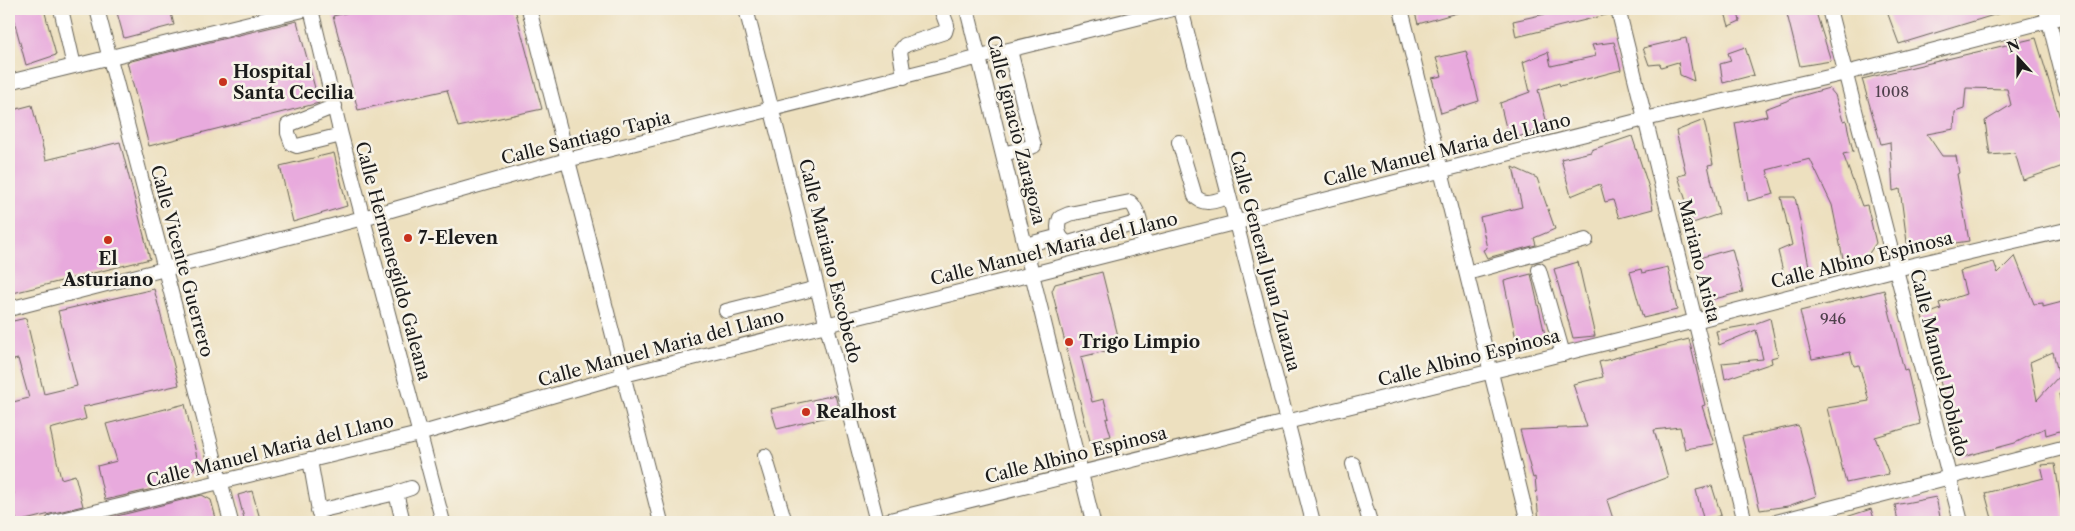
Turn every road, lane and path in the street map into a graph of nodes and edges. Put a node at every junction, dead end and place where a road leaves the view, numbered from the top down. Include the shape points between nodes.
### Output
1 (61, 9) edge
2 (97, 9) edge
3 (307, 9) edge
4 (311, 9) edge
5 (529, 9) edge
6 (746, 9) edge
7 (941, 9) edge
8 (967, 9) edge
9 (1173, 9) edge
10 (1182, 9) edge
11 (1401, 9) edge
12 (1618, 9) edge
13 (1829, 9) edge
14 (2048, 15) edge
15 (2066, 16) edge
16 (1010, 50) junction
17 (110, 57) junction
18 (980, 58) junction
19 (74, 66) junction
20 (1846, 73) junction
21 (904, 77) junction
22 (9, 82) edge
23 (2066, 89) edge
24 (335, 106) junction
25 (772, 110) junction
26 (1645, 119) junction
27 (341, 135) junction
28 (1179, 142) dead end
29 (1002, 154) junction
30 (567, 160) junction
31 (1440, 170) junction
32 (1228, 197) junction
33 (363, 218) junction
34 (1139, 222) junction
35 (1236, 223) junction
36 (2066, 230) edge
37 (1060, 236) junction
38 (1586, 240) dead end
39 (1025, 245) junction
40 (1145, 245) junction
41 (165, 268) junction
42 (1896, 269) junction
43 (1539, 270) dead end
44 (1467, 273) junction
45 (1032, 274) junction
46 (817, 288) junction
47 (9, 309) edge
48 (726, 311) dead end
49 (1695, 321) junction
50 (826, 324) junction
51 (1563, 354) junction
52 (1491, 372) junction
53 (624, 375) junction
54 (1289, 422) junction
55 (419, 434) junction
56 (2066, 447) edge
57 (765, 456) dead end
58 (310, 460) junction
59 (1353, 464) dead end
60 (1080, 473) junction
61 (1949, 478) junction
62 (221, 483) junction
63 (411, 488) dead end
64 (396, 493) junction
65 (320, 517) edge
66 (53, 522) edge
67 (231, 522) edge
68 (403, 522) edge
69 (443, 522) edge
70 (661, 522) edge
71 (785, 522) edge
72 (877, 522) edge
73 (882, 522) edge
74 (1093, 522) edge
75 (1313, 522) edge
76 (1370, 522) edge
77 (1528, 522) edge
78 (1745, 522) edge
79 (1776, 522) edge
80 (1961, 522) edge

1 - 19 street
2 - 17 street, Calle Vicente Guerrero
3 - 17 street
4 - 24 street, Calle Hermenegildo Galeana
5 - 30 street
6 - 25 street, Calle Mariano Escobedo
7 - 21 street via 947,25 945,32 905,44 900,50
8 - 18 street, Calle Ignacio Zaragoza
9 - 16 street, Calle Santiago Tapia
10 - 32 street, Calle General Juan Zuazua
11 - 31 street
12 - 26 street, Mariano Arista
13 - 20 street, Calle Manuel Doblado
14 - 15 street, Calle Manuel Maria del Llano
14 - 20 street, Calle Manuel Maria del Llano
14 - 23 street
16 - 18 street, Calle Santiago Tapia
16 - 29 street via 1034,146
17 - 19 street
17 - 41 street, Calle Vicente Guerrero
18 - 21 street, Calle Santiago Tapia
18 - 29 street, Calle Ignacio Zaragoza
19 - 22 street
20 - 26 street, Calle Manuel Maria del Llano
20 - 42 street, Calle Manuel Doblado
21 - 25 street, Calle Santiago Tapia
24 - 27 street, Calle Hermenegildo Galeana
24 - 27 street via 288,125 288,133 292,144 298,146
25 - 30 street, Calle Santiago Tapia
25 - 46 street, Calle Mariano Escobedo
26 - 31 street, Calle Manuel Maria del Llano
26 - 49 street, Mariano Arista
27 - 33 street, Calle Hermenegildo Galeana
28 - 32 street via 1198,200 1206,203
29 - 39 street, Calle Ignacio Zaragoza
30 - 33 street, Calle Santiago Tapia
30 - 53 street
31 - 35 street, Calle Manuel Maria del Llano
31 - 44 street
32 - 35 street, Calle General Juan Zuazua
33 - 41 street, Calle Santiago Tapia
33 - 55 street, Calle Hermenegildo Galeana
34 - 37 street via 1074,242 1066,242
34 - 37 street via 1133,204 1125,202 1062,216 1058,224
34 - 40 street
35 - 40 street, Calle Manuel Maria del Llano
35 - 54 street, Calle General Juan Zuazua
36 - 42 street, Calle Albino Espinosa
37 - 39 street
38 - 44 street
39 - 45 street, Calle Ignacio Zaragoza
40 - 45 street, Calle Manuel Maria del Llano
41 - 47 street, Calle Santiago Tapia
41 - 62 street, Calle Vicente Guerrero
42 - 49 street, Calle Albino Espinosa
42 - 61 street, Calle Manuel Doblado
43 - 51 street
44 - 52 street
45 - 50 street, Calle Manuel Maria del Llano
45 - 60 street, Calle Ignacio Zaragoza
46 - 48 street
46 - 50 street, Calle Mariano Escobedo
49 - 51 street, Calle Albino Espinosa
49 - 78 street, Mariano Arista
50 - 53 street, Calle Manuel Maria del Llano
50 - 72 street, Calle Mariano Escobedo
51 - 52 street, Calle Albino Espinosa
52 - 54 street, Calle Albino Espinosa
52 - 77 street
53 - 55 street, Calle Manuel Maria del Llano
53 - 70 street
54 - 60 street, Calle Albino Espinosa
54 - 75 street, Calle General Juan Zuazua
55 - 58 street, Calle Manuel Maria del Llano
55 - 69 street, Calle Hermenegildo Galeana
56 - 61 street
57 - 71 street
58 - 62 street, Calle Manuel Maria del Llano
58 - 65 street
59 - 76 street
60 - 73 street, Calle Albino Espinosa
60 - 74 street, Calle Ignacio Zaragoza
61 - 79 street
61 - 80 street, Calle Manuel Doblado
62 - 66 street, Calle Manuel Maria del Llano
62 - 67 street, Calle Vicente Guerrero
63 - 64 street
64 - 65 street
64 - 68 street

